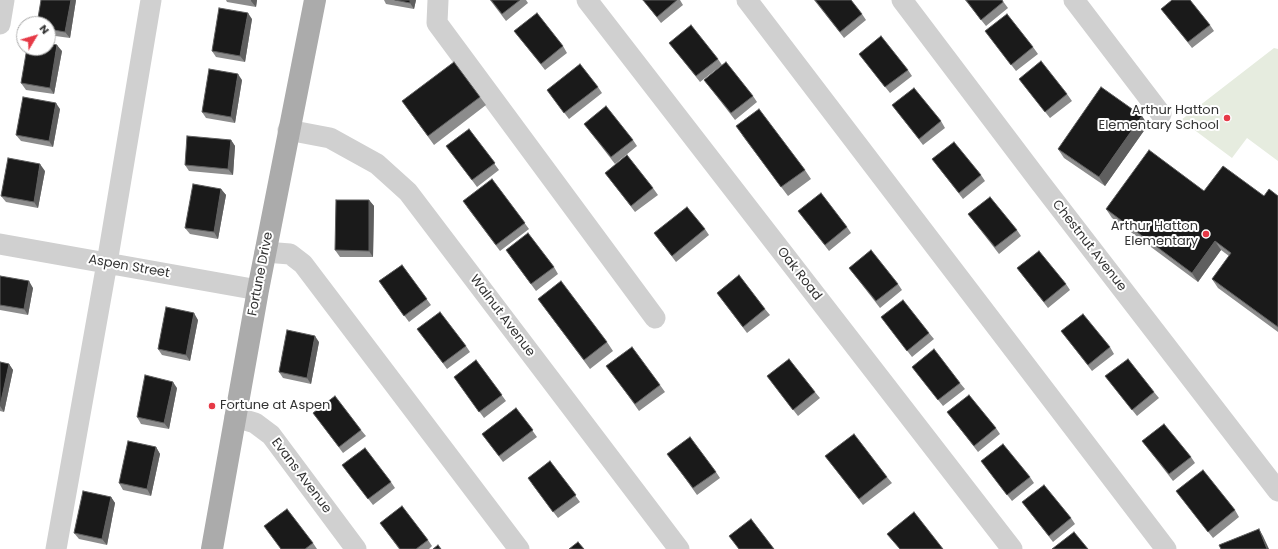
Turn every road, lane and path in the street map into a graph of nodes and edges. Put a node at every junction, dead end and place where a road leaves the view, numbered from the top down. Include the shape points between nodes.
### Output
1 (4, 0) edge
2 (151, 0) edge
3 (316, 0) edge
4 (438, 0) edge
5 (587, 0) edge
6 (747, 0) edge
7 (902, 0) edge
8 (1074, 0) edge
9 (0, 24) edge
10 (1161, 114) dead end
11 (288, 130) junction
12 (0, 244) edge
13 (265, 252) junction
14 (107, 263) junction
15 (258, 290) junction
16 (655, 318) dead end
17 (236, 417) junction
18 (1278, 491) edge
19 (56, 549) edge
20 (212, 549) edge
21 (356, 549) edge
22 (520, 549) edge
23 (679, 549) edge
24 (1012, 549) edge
25 (1166, 549) edge

1 - 9 street
2 - 14 street
3 - 11 main road, Fortune Drive
4 - 16 street via 437,23
5 - 24 street, Oak Road
6 - 25 street
7 - 18 street, Chestnut Avenue via 1048,194
8 - 10 street
11 - 13 main road, Fortune Drive
11 - 23 street, Walnut Avenue via 330,138 377,164 408,192
12 - 14 street, Aspen Street
13 - 15 main road, Fortune Drive
13 - 22 street via 290,254 303,264
14 - 15 street, Aspen Street
14 - 19 street
15 - 17 main road, Fortune Drive
17 - 20 main road, Fortune Drive
17 - 21 street, Evans Avenue via 255,423 271,435

